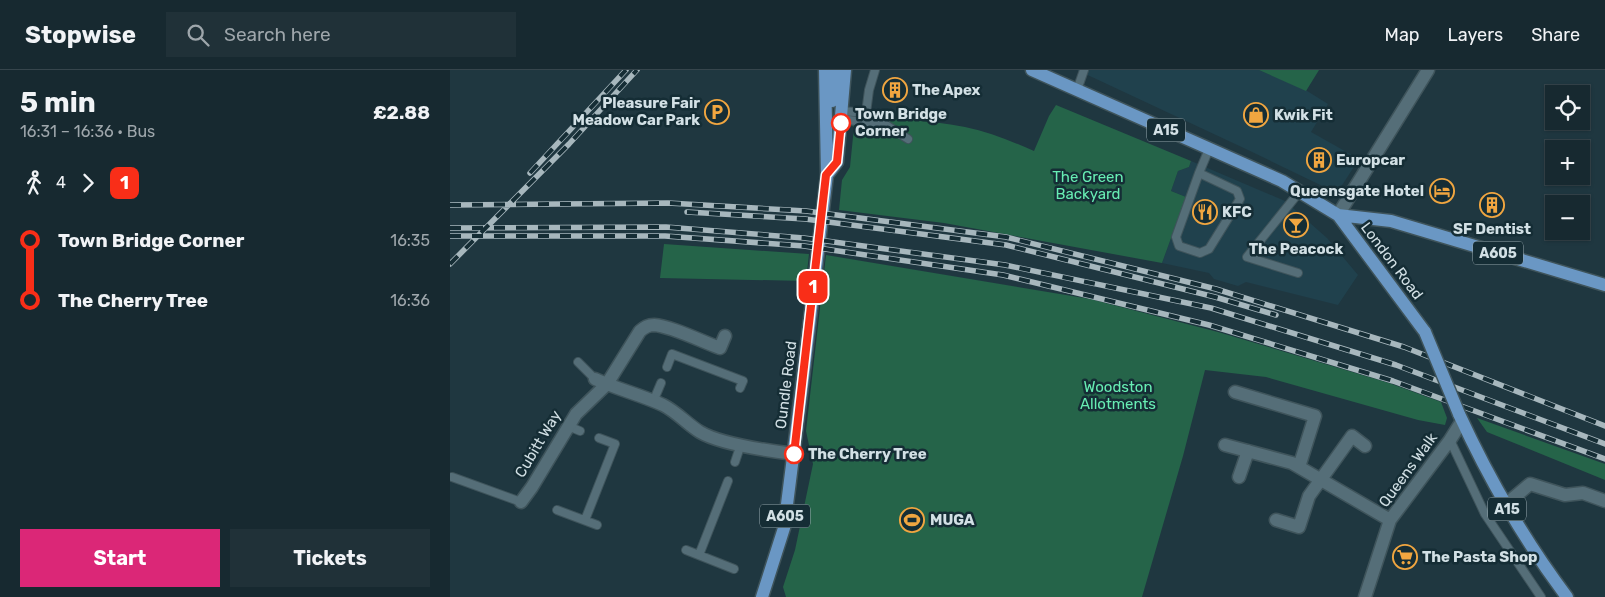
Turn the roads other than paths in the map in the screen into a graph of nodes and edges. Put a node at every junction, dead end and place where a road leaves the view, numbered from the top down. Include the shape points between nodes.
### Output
1 (825, 70) edge
2 (835, 70) edge
3 (845, 70) edge
4 (875, 70) edge
5 (1032, 70) edge
6 (1084, 70) edge
7 (1428, 70) edge
8 (1077, 90) junction
9 (842, 115) junction
10 (827, 133) junction
11 (908, 139) dead end
12 (1210, 150) junction
13 (1198, 174) junction
14 (826, 175) junction
15 (1300, 191) junction
16 (1338, 216) junction
17 (1298, 273) dead end
18 (1605, 284) edge
19 (724, 336) dead end
20 (578, 362) dead end
21 (667, 367) dead end
22 (595, 379) joint
23 (660, 383) dead end
24 (607, 384) junction
25 (740, 388) dead end
26 (1234, 392) dead end
27 (653, 402) junction
28 (1461, 417) junction
29 (568, 426) junction
30 (580, 431) dead end
31 (599, 438) dead end
32 (1450, 440) junction
33 (741, 444) junction
34 (1225, 444) dead end
35 (1365, 446) dead end
36 (1248, 451) junction
37 (794, 454) junction
38 (735, 462) dead end
39 (1299, 467) junction
40 (452, 477) dead end
41 (1239, 477) dead end
42 (1322, 479) junction
43 (728, 481) dead end
44 (1605, 501) edge
45 (521, 502) joint
46 (1505, 505) junction
47 (557, 510) dead end
48 (585, 520) junction
49 (1276, 520) dead end
50 (1390, 520) junction
51 (597, 525) dead end
52 (686, 550) dead end
53 (699, 555) junction
54 (734, 569) dead end
55 (762, 597) edge
56 (1365, 597) edge
57 (1542, 597) edge
58 (1566, 597) edge

1 - 10 main road, Oundle Road / A605
2 - 10 main road, Oundle Road / A605
3 - 9 main road, Oundle Road / A605
4 - 9 lane via 866,113
5 - 8 main road, London Road / A15
6 - 8 lane
7 - 16 street
8 - 12 main road, London Road / A15
9 - 11 lane via 886,125
9 - 14 main road, Oundle Road / A605 via 837,162
10 - 14 main road, Oundle Road / A605
12 - 13 lane
12 - 15 main road, London Road / A15
13 - 13 lane via 1237,191 1240,199 1210,249 1200,253 1179,246 1176,237
14 - 37 main road, Oundle Road / A605
15 - 16 main road, London Road / A15
15 - 17 lane via 1247,257
16 - 18 main road, A605 via 1391,221
16 - 28 main road, London Road / A15, bridge via 1425,332
19 - 24 street, Cubitt Way via 720,348 666,328 646,326 634,339
20 - 22 lane
21 - 25 lane via 672,354 743,381
22 - 24 street
23 - 27 lane
24 - 27 street
24 - 29 street, Cubitt Way
26 - 39 street via 1315,416
27 - 33 street via 708,436
28 - 32 street, Queens Walk
28 - 46 main road, London Road / A15
29 - 30 lane
29 - 45 street, Cubitt Way
31 - 48 lane via 615,444
32 - 50 street, Queens Walk
32 - 57 lane via 1485,514
33 - 37 street
33 - 38 lane
34 - 36 street
35 - 42 street via 1352,436
36 - 39 street
36 - 41 street
37 - 55 main road, Oundle Road / A605 via 782,537
39 - 42 street
40 - 45 lane
42 - 49 street via 1309,496 1299,527
42 - 50 street
43 - 53 lane
44 - 46 street via 1583,493 1565,495 1530,484
46 - 58 main road, London Road / A15
47 - 48 lane
48 - 51 lane
50 - 56 street, Queens Walk
52 - 53 lane
53 - 54 lane

